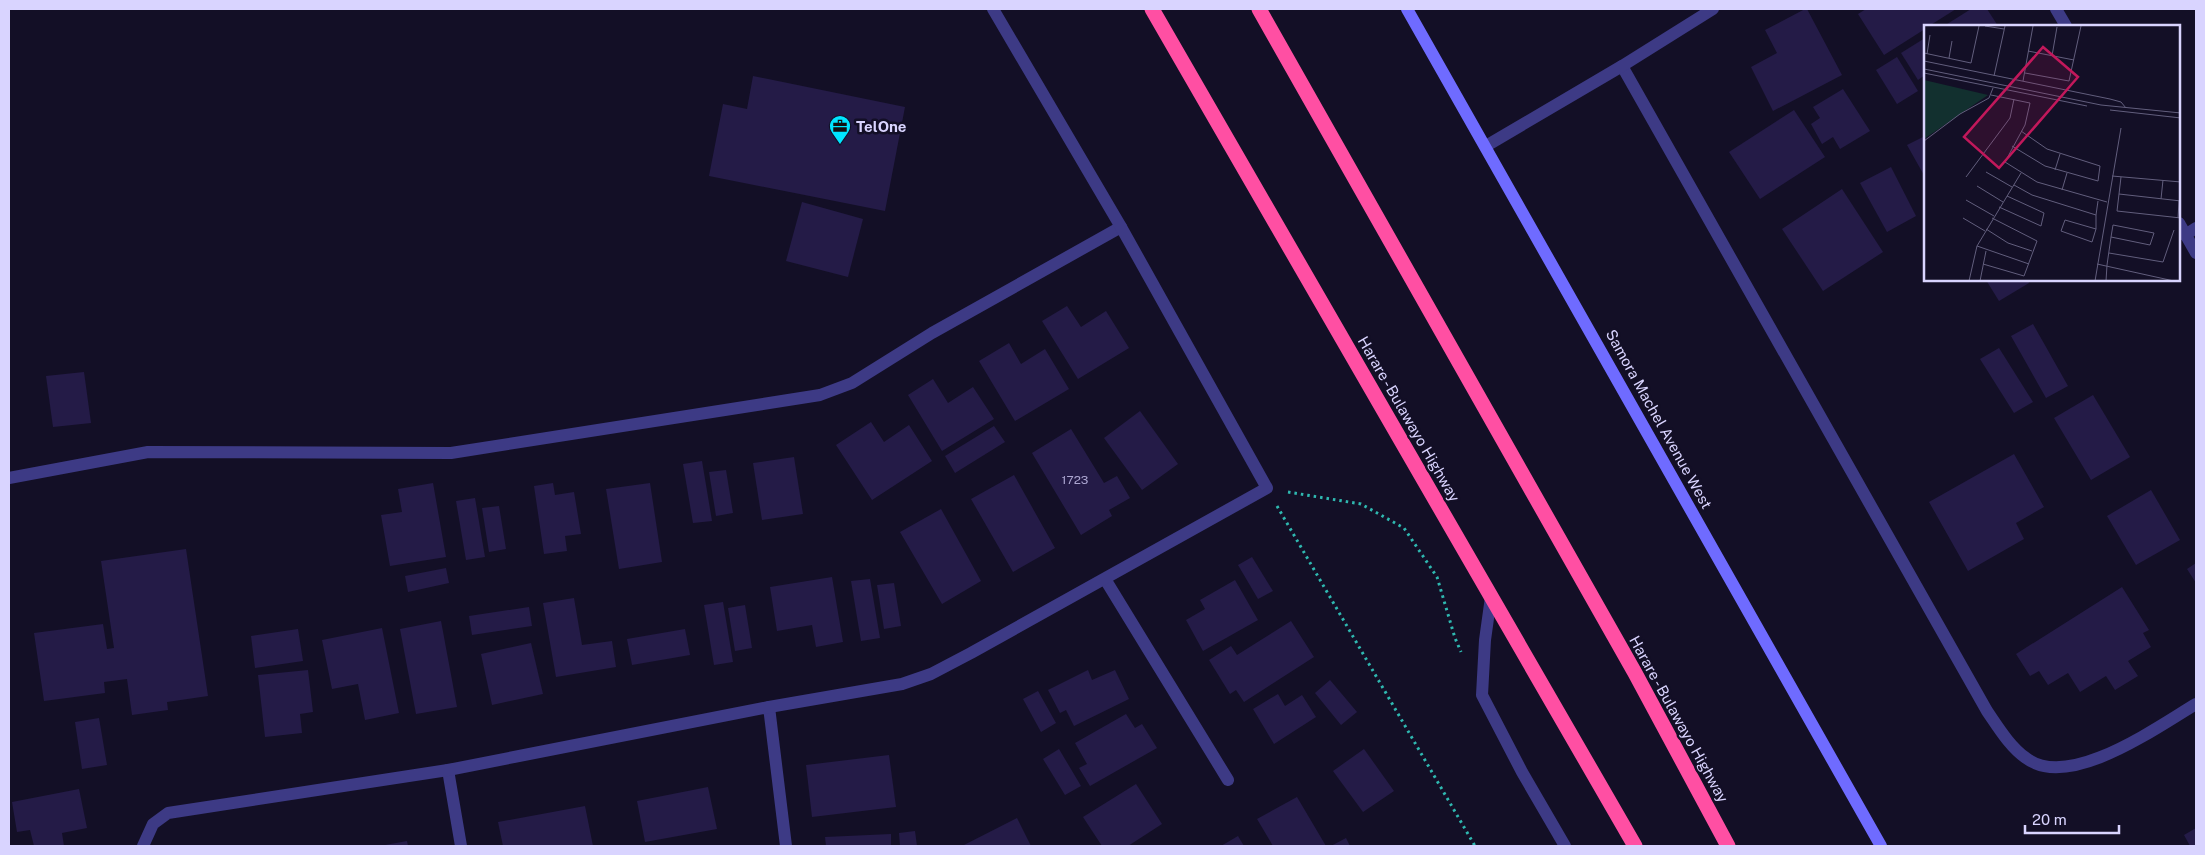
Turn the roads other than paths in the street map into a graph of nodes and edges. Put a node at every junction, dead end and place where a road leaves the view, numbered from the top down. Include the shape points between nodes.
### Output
1 (993, 9) edge
2 (1152, 9) edge
3 (1259, 9) edge
4 (1407, 9) edge
5 (1713, 9) edge
6 (2056, 9) edge
7 (2065, 25) edge
8 (1622, 66) junction
9 (1486, 146) junction
10 (1121, 228) junction
11 (2187, 229) edge
12 (2196, 253) edge
13 (9, 478) edge
14 (1105, 579) junction
15 (1491, 596) junction
16 (2196, 704) edge
17 (769, 707) junction
18 (448, 770) junction
19 (1228, 780) dead end
20 (143, 846) edge
21 (461, 846) edge
22 (786, 846) edge
23 (1565, 846) edge
24 (1635, 846) edge
25 (1728, 846) edge
26 (1881, 846) edge

1 - 10 street
2 - 15 highway, Harare - Bulawayo Highway
3 - 25 highway, Harare - Bulawayo Highway via 1635,673
4 - 9 street, Samora Machel Avenue West
5 - 8 street
6 - 7 street
8 - 9 street
8 - 16 street via 1987,711 2005,737 2026,759 2048,768 2068,767 2108,754
9 - 26 street, Samora Machel Avenue West
10 - 13 street via 932,333 852,383 820,395 451,452 148,452
10 - 14 street via 1267,488
11 - 12 street
14 - 17 street via 930,674 902,684
14 - 19 street
15 - 23 street via 1482,695
15 - 24 highway, Harare - Bulawayo Highway
17 - 18 street
17 - 22 street
18 - 20 street via 168,813 153,824
18 - 21 street

